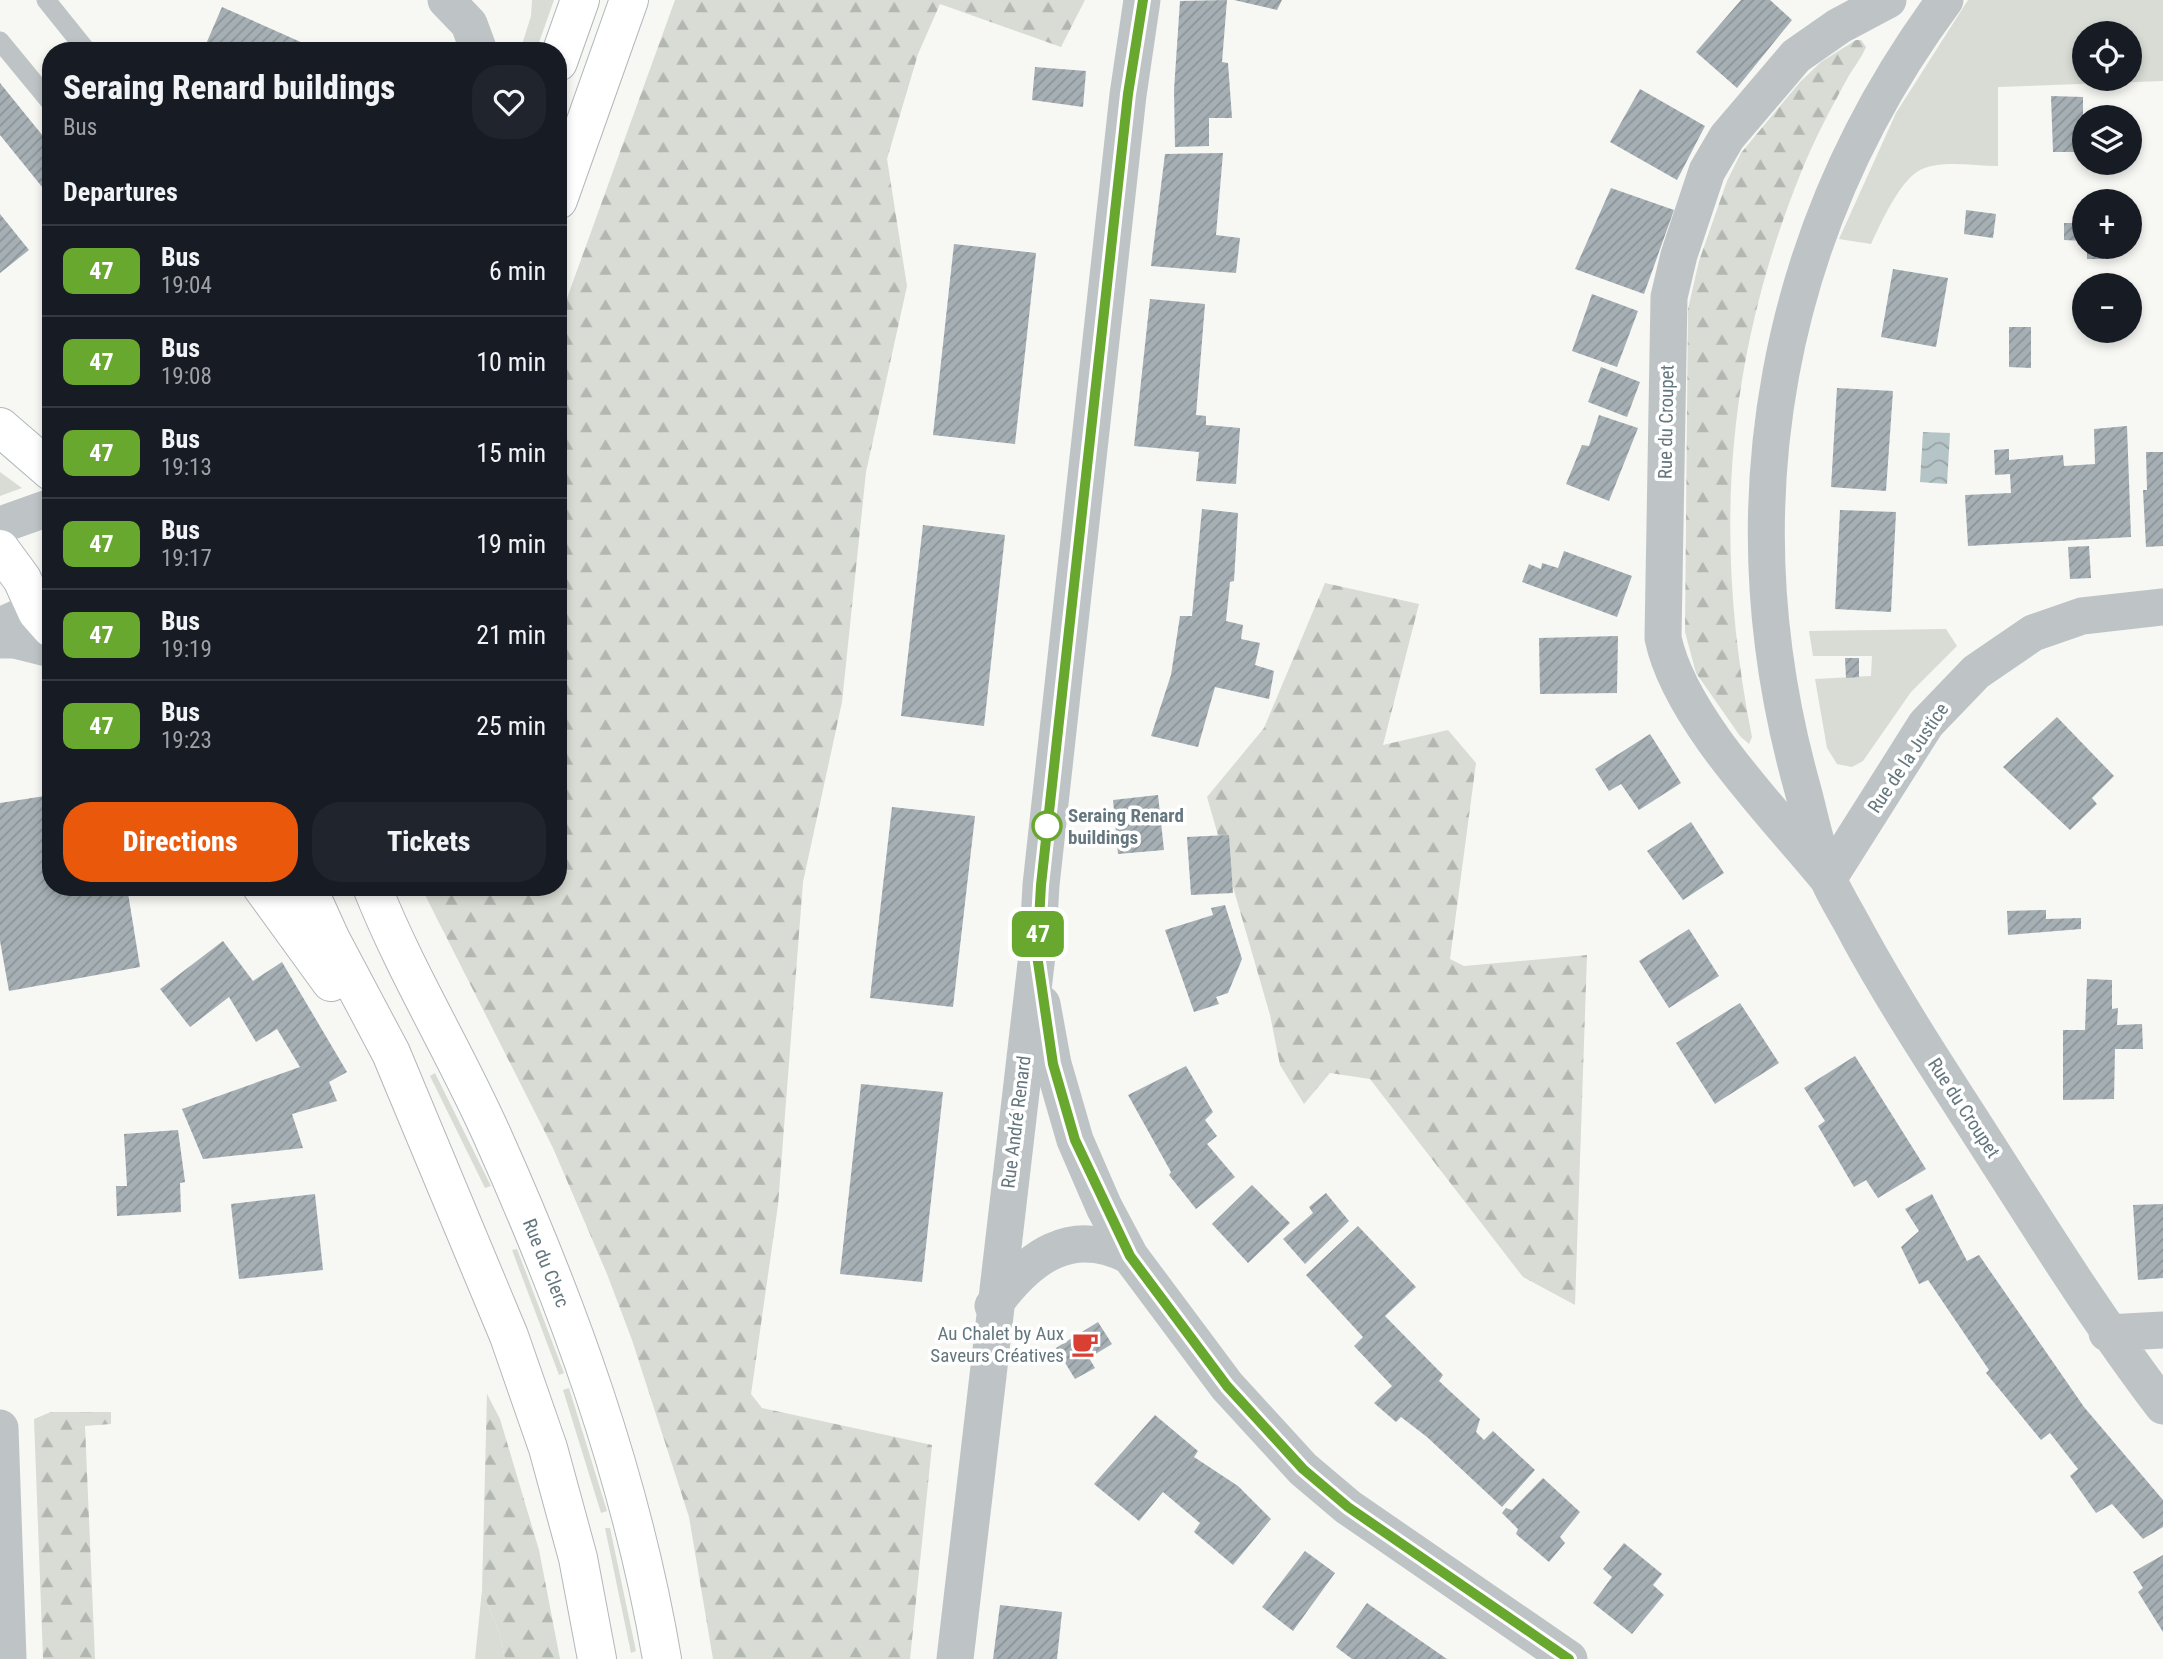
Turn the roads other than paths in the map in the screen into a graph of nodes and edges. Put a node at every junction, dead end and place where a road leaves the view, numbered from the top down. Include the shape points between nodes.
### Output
1 (46, 0) edge
2 (446, 0) edge
3 (580, 0) edge
4 (629, 0) edge
5 (1142, 0) edge
6 (1888, 0) edge
7 (1945, 0) edge
8 (0, 41) edge
9 (80, 42) edge
10 (476, 42) edge
11 (565, 42) edge
12 (42, 92) edge
13 (567, 175) edge
14 (0, 426) edge
15 (42, 463) edge
16 (42, 510) edge
17 (0, 525) edge
18 (0, 550) edge
19 (2163, 607) edge
20 (42, 608) edge
21 (42, 615) edge
22 (0, 626) edge
23 (0, 640) edge
24 (42, 647) edge
25 (1828, 879) junction
26 (269, 896) edge
27 (311, 896) edge
28 (376, 896) edge
29 (1037, 955) junction
30 (391, 1052) junction
31 (1130, 1256) junction
32 (993, 1307) junction
33 (2163, 1330) edge
34 (2107, 1333) junction
35 (2163, 1406) edge
36 (0, 1429) edge
37 (3, 1606) edge
38 (8, 1659) edge
39 (597, 1659) edge
40 (662, 1659) edge
41 (954, 1659) edge
42 (1569, 1659) edge

1 - 9 lane
2 - 10 street via 469,24
3 - 11 street
4 - 13 street
5 - 29 street, Rue André Renard via 1049,808
6 - 25 street, Rue du Croupet via 1803,50 1727,137 1707,171 1669,297 1663,638 1667,654 1680,686 1726,754
7 - 25 street, Rue du Croupet via 1875,108 1822,220 1791,321 1773,412 1768,568 1775,654 1790,740
8 - 12 lane
14 - 15 street
16 - 17 street
18 - 20 street
19 - 25 street, Rue de la Justice via 2082,616 2033,633 1976,672 1926,724
21 - 22 street
23 - 24 street
25 - 34 street, Rue du Croupet via 1892,998
26 - 30 street via 326,974 358,1032
27 - 30 street
28 - 40 street, Rue du Clerc via 492,1134 553,1274 625,1490
29 - 31 street via 1053,1064 1075,1140
29 - 32 street, Rue André Renard
30 - 39 street via 501,1316 548,1448 578,1558
31 - 32 street via 1111,1246 1089,1243 1048,1252 1018,1275
31 - 42 street via 1227,1386 1303,1469 1348,1507
32 - 41 street, Rue André Renard
33 - 34 street
34 - 35 street, Rue du Croupet
36 - 37 street
37 - 38 street

